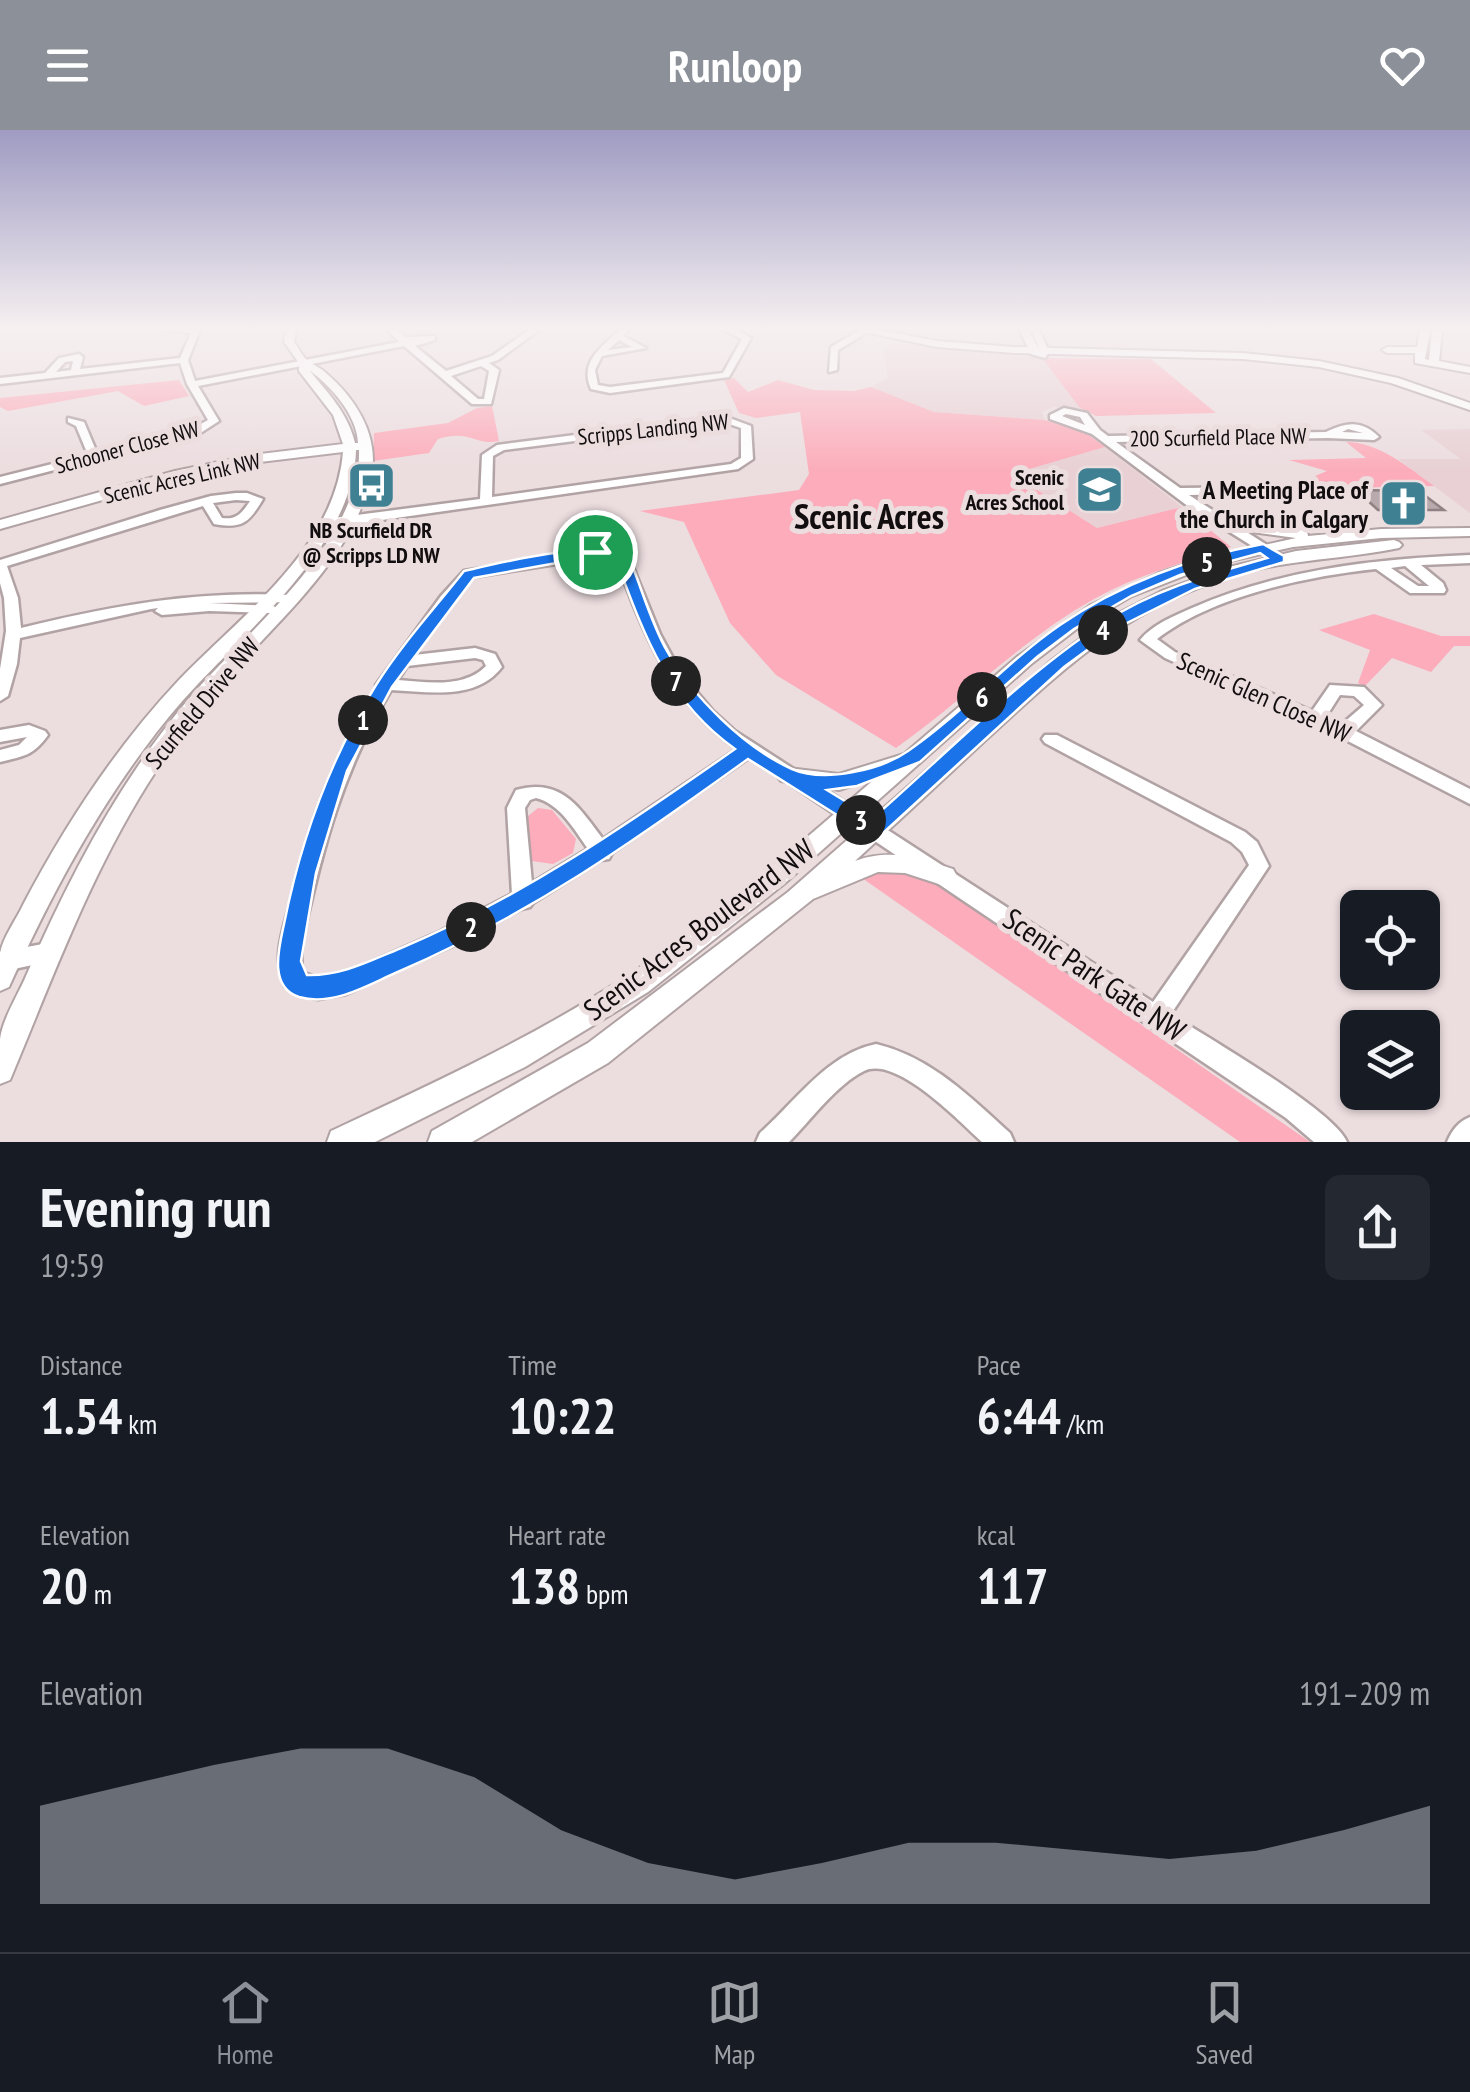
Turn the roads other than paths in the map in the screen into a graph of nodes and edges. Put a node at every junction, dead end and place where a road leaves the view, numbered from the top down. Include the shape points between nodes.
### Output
1 (35, 377) edge
2 (190, 377) edge
3 (235, 377) edge
4 (310, 377) edge
5 (447, 377) edge
6 (494, 377) edge
7 (590, 377) edge
8 (716, 377) edge
9 (1364, 377) edge
10 (1385, 377) edge
11 (0, 381) edge
12 (193, 386) junction
13 (1470, 406) edge
14 (1470, 414) edge
15 (72, 420) dead end
16 (1328, 434) dead end
17 (356, 447) junction
18 (93, 456) junction
19 (0, 481) edge
20 (1281, 490) dead end
21 (1177, 492) junction
22 (486, 501) junction
23 (207, 503) dead end
24 (0, 516) edge
25 (337, 522) junction
26 (0, 525) edge
27 (1226, 525) junction
28 (1470, 532) edge
29 (1352, 536) junction
30 (1470, 542) edge
31 (1271, 554) junction
32 (1470, 558) edge
33 (1407, 562) junction
34 (1377, 564) junction
35 (0, 565) edge
36 (276, 604) junction
37 (13, 640) junction
38 (400, 662) junction
39 (384, 685) junction
40 (0, 696) edge
41 (1316, 719) junction
42 (1344, 732) junction
43 (0, 736) edge
44 (1051, 739) dead end
45 (748, 750) junction
46 (0, 756) edge
47 (913, 758) junction
48 (788, 776) junction
49 (1470, 797) edge
50 (850, 813) junction
51 (874, 829) junction
52 (602, 854) junction
53 (945, 876) junction
54 (797, 899) junction
55 (522, 901) junction
56 (48, 953) junction
57 (3, 967) edge
58 (1156, 1017) junction
59 (0, 1070) edge
60 (1470, 1130) edge
61 (342, 1142) edge
62 (443, 1142) edge
63 (768, 1142) edge
64 (1002, 1142) edge
65 (1334, 1142) edge
66 (1460, 1142) edge

1 - 11 street
2 - 12 street, Schooner Close NW
3 - 12 street, Schooner Close NW
4 - 17 street via 343,418
5 - 6 street via 475,402 488,402
7 - 8 street via 600,389
9 - 14 street
10 - 13 street
12 - 18 street, Schooner Close NW via 214,418 210,426
15 - 18 street
16 - 21 street, 200 Scurfield Place NW via 1102,435
17 - 24 street, Scenic Acres Link NW via 238,455 176,467
17 - 25 street, Scurfield Drive NW via 359,490
17 - 26 street, Scenic Acres Link NW via 175,476
18 - 19 street, Schooner Close NW
20 - 21 street
21 - 27 street
22 - 22 street, Scripps Landing NW via 738,466 747,458 746,426 724,419 500,447 488,455
22 - 25 street, Scripps Landing NW
23 - 35 street
25 - 36 street, Scurfield Drive NW
27 - 29 street
27 - 31 street
28 - 29 street, Scenic Acres Boulevard NW
29 - 31 street, Scenic Acres Boulevard NW
30 - 31 street, Scenic Acres Boulevard NW
31 - 47 street, Scenic Acres Boulevard NW via 1175,572 1104,604 1031,654
31 - 51 street, Scenic Acres Boulevard NW via 1111,624
32 - 33 street, Scenic Glen Close NW
33 - 34 street, Scenic Glen Close NW
33 - 34 street via 1438,590 1415,590
34 - 41 street, Scenic Glen Close NW via 1251,590 1148,638 1170,656
35 - 37 street via 11,597
36 - 37 street via 152,607
36 - 56 street, Scurfield Drive NW via 145,771 97,850
36 - 57 street, Scurfield Drive NW via 163,710 114,775
37 - 40 street
38 - 39 street
38 - 39 street via 475,654 494,664 473,683
38 - 45 street, Scenic Park Gate NW via 469,574 614,553 680,686
39 - 55 street via 344,756 316,831 288,961 293,979 314,990 336,987
41 - 42 street, Scenic Glen Close NW
41 - 42 street via 1336,689 1358,691 1373,708
42 - 49 street, Scenic Glen Close NW
43 - 46 street via 38,736 25,750
44 - 58 street via 1238,837 1257,857 1259,866
45 - 48 street, Scenic Park Gate NW
45 - 52 street
47 - 48 street via 850,781 824,784
47 - 50 street, Scenic Acres Boulevard NW
48 - 50 street, Scenic Park Gate NW
50 - 51 street, Scenic Park Gate NW
50 - 61 street, Scenic Acres Boulevard NW via 677,956 597,1011 482,1076
51 - 53 street, Scenic Park Gate NW
51 - 54 street, Scenic Acres Boulevard NW
52 - 55 street
52 - 55 street via 554,795 523,795 516,808
53 - 54 street via 898,860 879,861
53 - 58 street, Scenic Park Gate NW
54 - 62 street, Scenic Acres Boulevard NW via 598,1053
56 - 57 street
56 - 59 street, Scurfield Drive NW
58 - 65 street, Scenic Park Gate NW
60 - 66 street
63 - 64 street via 854,1064 876,1055 904,1063

